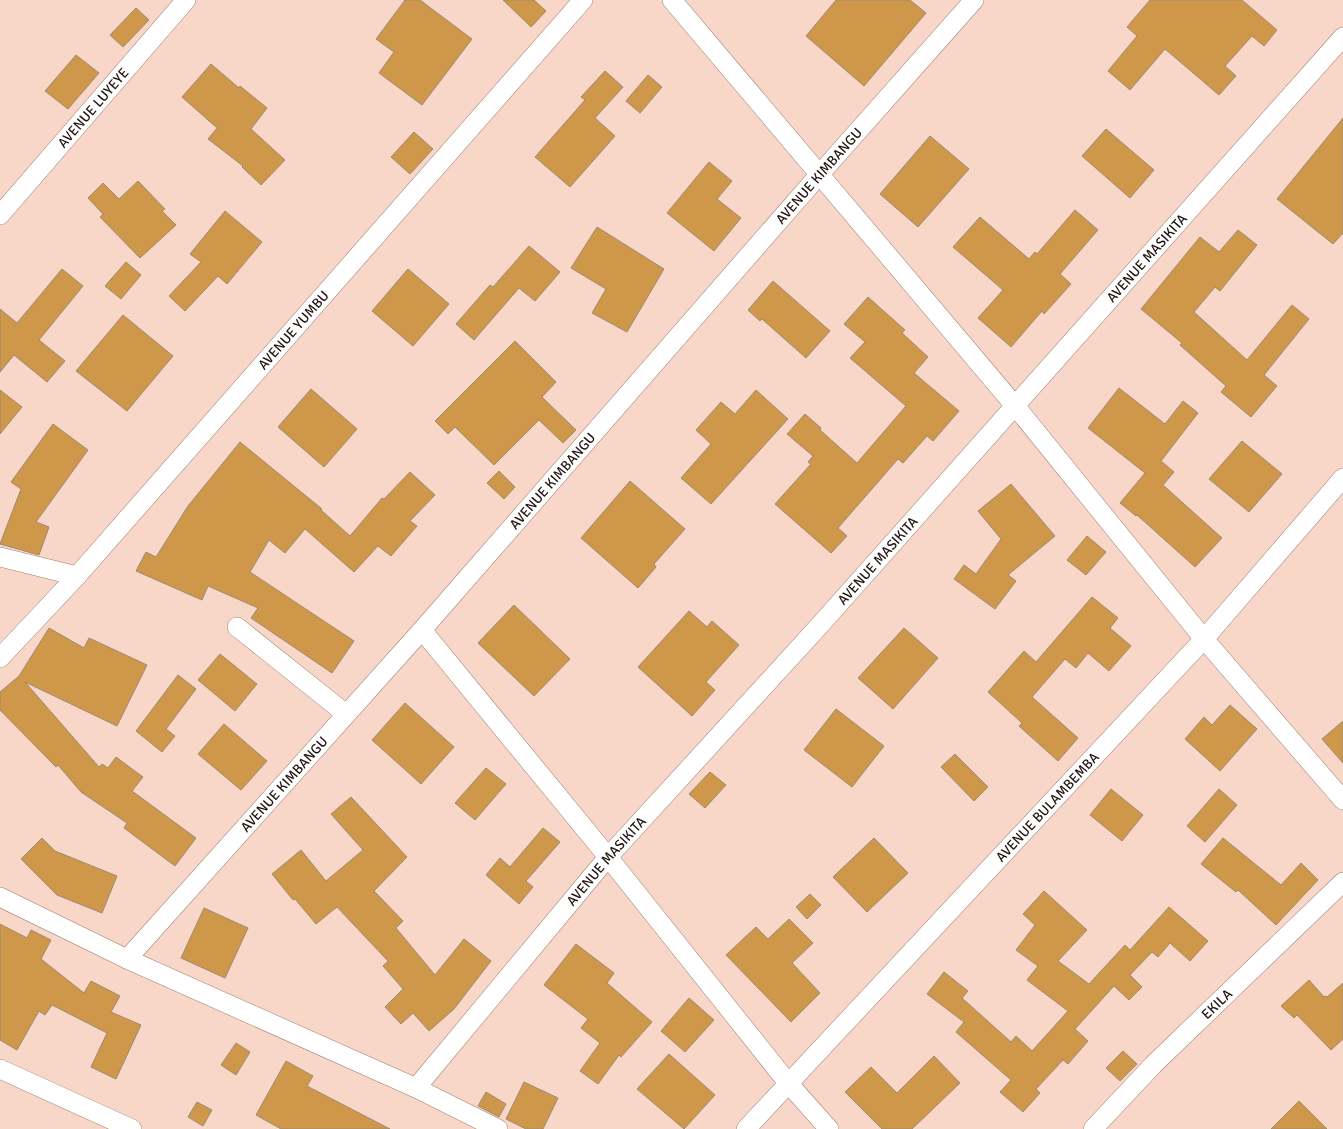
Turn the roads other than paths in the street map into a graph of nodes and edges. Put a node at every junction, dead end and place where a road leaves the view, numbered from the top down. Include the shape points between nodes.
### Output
1 (186, 0) edge
2 (583, 0) edge
3 (672, 0) edge
4 (974, 0) edge
5 (1343, 37) edge
6 (819, 175) junction
7 (0, 215) edge
8 (1016, 407) junction
9 (1343, 478) edge
10 (0, 557) edge
11 (77, 576) junction
12 (237, 627) dead end
13 (422, 630) junction
14 (1204, 639) junction
15 (0, 658) edge
16 (346, 714) junction
17 (1343, 800) edge
18 (608, 857) junction
19 (1343, 882) edge
20 (0, 897) edge
21 (127, 959) junction
22 (0, 1068) edge
23 (788, 1083) junction
24 (416, 1088) junction
25 (132, 1129) edge
26 (498, 1129) edge
27 (746, 1129) edge
28 (829, 1129) edge
29 (1093, 1129) edge

1 - 7 street, AVENUE LUYEYE
2 - 11 street, AVENUE YUMBU
3 - 6 street
4 - 6 street, AVENUE KIMBANGU
5 - 8 street, AVENUE MASIKITA
6 - 8 street
6 - 13 street, AVENUE KIMBANGU
8 - 14 street
8 - 18 street, AVENUE MASIKITA
9 - 14 street, AVENUE BULAMBEMBA
10 - 11 street
11 - 15 street, AVENUE YUMBU
12 - 16 street
13 - 16 street, AVENUE KIMBANGU
13 - 18 street
14 - 17 street
14 - 23 street, AVENUE BULAMBEMBA
16 - 21 street, AVENUE KIMBANGU
18 - 23 street
18 - 24 street, AVENUE MASIKITA
19 - 29 street, EKILA via 1153,1065
20 - 21 street
21 - 24 street
22 - 25 street
23 - 27 street, AVENUE BULAMBEMBA
23 - 28 street
24 - 26 street

